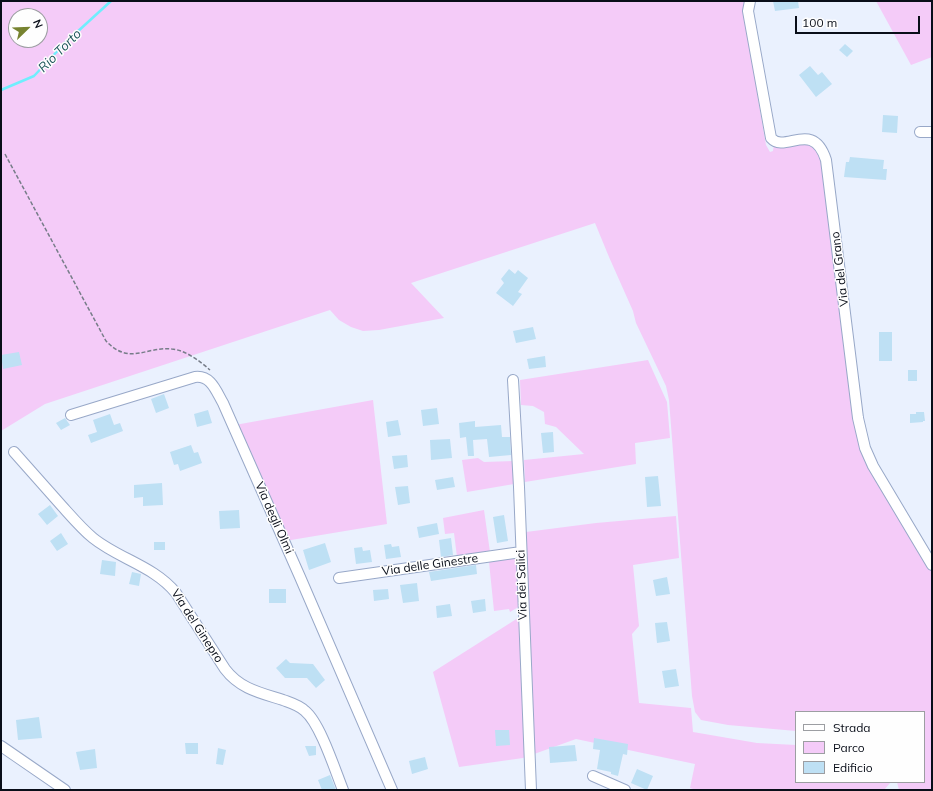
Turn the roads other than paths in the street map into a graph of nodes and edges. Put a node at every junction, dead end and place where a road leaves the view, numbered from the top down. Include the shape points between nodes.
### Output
1 (750, 1) edge
2 (920, 132) dead end
3 (932, 132) edge
4 (513, 380) dead end
5 (71, 415) dead end
6 (14, 452) dead end
7 (521, 552) junction
8 (932, 565) edge
9 (339, 578) dead end
10 (1, 746) edge
11 (593, 776) dead end
12 (65, 790) edge
13 (344, 790) edge
14 (392, 790) edge
15 (531, 790) edge
16 (626, 790) edge

1 - 8 street, Via del Grano via 748,11 771,138 780,142 812,140 821,148 826,160 858,418 865,448 878,475
2 - 3 street
4 - 7 street, Via dei Salici
5 - 14 street, Via degli Olmi via 195,377 203,377 211,383 223,403
6 - 13 street, Via del Ginepro via 92,538 151,571 168,584 234,680 248,689 296,705 308,713 317,727
7 - 9 street, Via delle Ginestre
7 - 15 street, Via dei Salici
10 - 12 street
11 - 16 street

